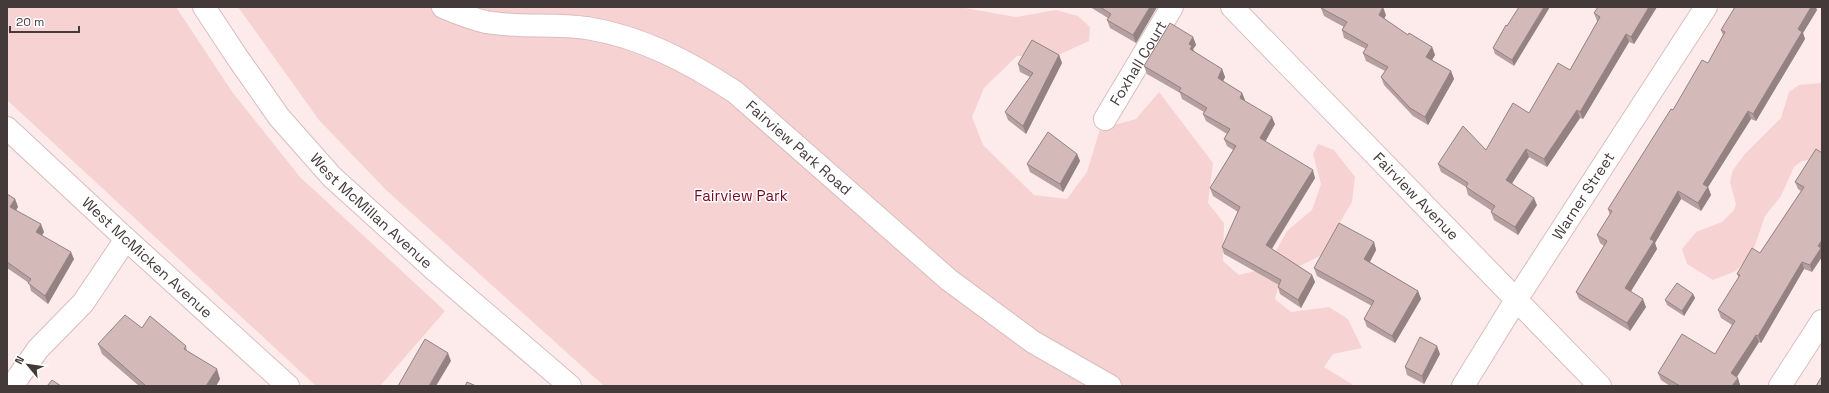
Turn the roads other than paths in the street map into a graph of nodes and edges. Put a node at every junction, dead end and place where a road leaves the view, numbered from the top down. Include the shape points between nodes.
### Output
1 (204, 7) edge
2 (443, 7) edge
3 (1172, 7) edge
4 (1232, 7) edge
5 (1706, 7) edge
6 (1105, 119) dead end
7 (7, 128) edge
8 (126, 239) junction
9 (1516, 300) junction
10 (1822, 321) edge
11 (12, 386) edge
12 (288, 386) edge
13 (570, 386) edge
14 (1110, 386) edge
15 (1464, 386) edge
16 (1600, 386) edge
17 (1780, 386) edge

1 - 13 street, West McMillan Avenue via 279,116 332,177 437,272
2 - 14 street, Fairview Park Road via 487,22 587,28 660,49 700,70 735,92 949,280 1033,342
3 - 6 street, Foxhall Court
4 - 9 street, Fairview Avenue
5 - 9 street, Warner Street
7 - 8 street, West McMicken Avenue
8 - 11 street via 83,303 38,349
8 - 12 street, West McMicken Avenue
9 - 15 street, Warner Street
9 - 16 street, Fairview Avenue
10 - 17 street

